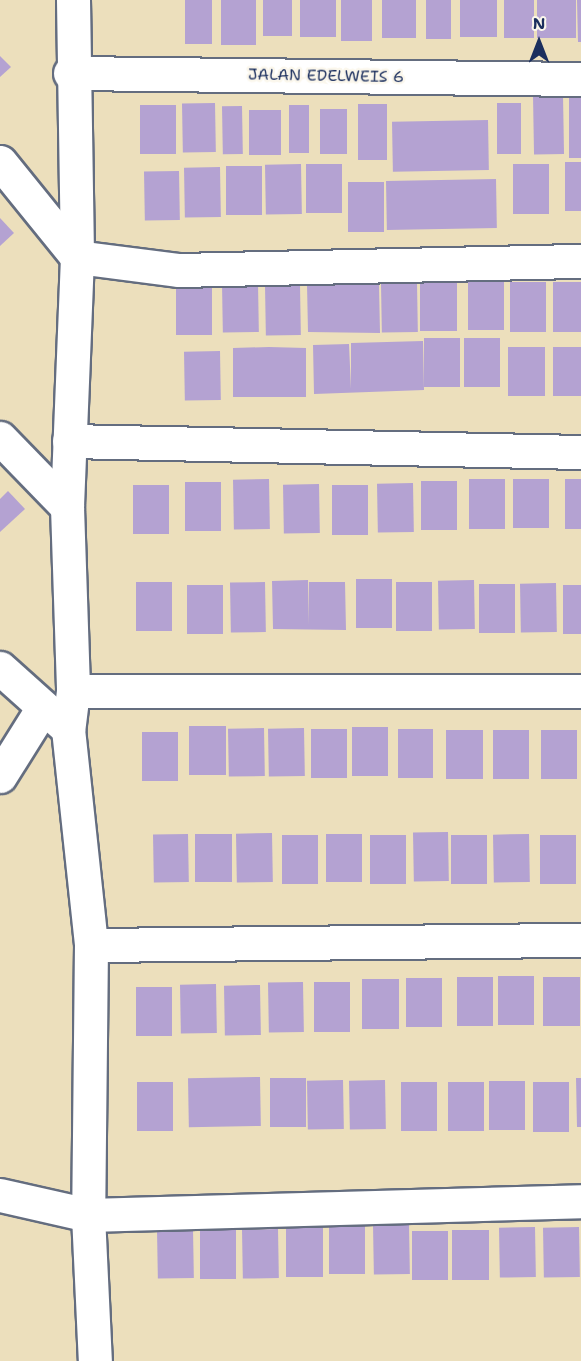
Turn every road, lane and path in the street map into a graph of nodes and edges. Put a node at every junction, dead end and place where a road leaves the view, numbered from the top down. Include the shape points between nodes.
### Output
1 (73, 0) edge
2 (70, 73) junction
3 (581, 79) edge
4 (0, 162) edge
5 (77, 257) junction
6 (581, 261) edge
7 (0, 438) edge
8 (69, 441) junction
9 (581, 453) edge
10 (67, 507) junction
11 (0, 668) edge
12 (73, 691) junction
13 (581, 691) edge
14 (42, 709) junction
15 (68, 729) junction
16 (0, 776) edge
17 (581, 940) edge
18 (91, 945) junction
19 (0, 1195) edge
20 (581, 1201) edge
21 (88, 1215) junction
22 (95, 1361) edge

1 - 2 street
2 - 3 street, JALAN EDELWEIS 6
2 - 5 street
4 - 5 street
5 - 6 street via 179,270
5 - 8 street
7 - 10 street
8 - 9 street
8 - 10 street
10 - 12 street
11 - 14 street
12 - 13 street
12 - 15 street
14 - 15 street
14 - 16 street
15 - 18 street
17 - 18 street
18 - 21 street
19 - 21 street
20 - 21 street
21 - 22 street

